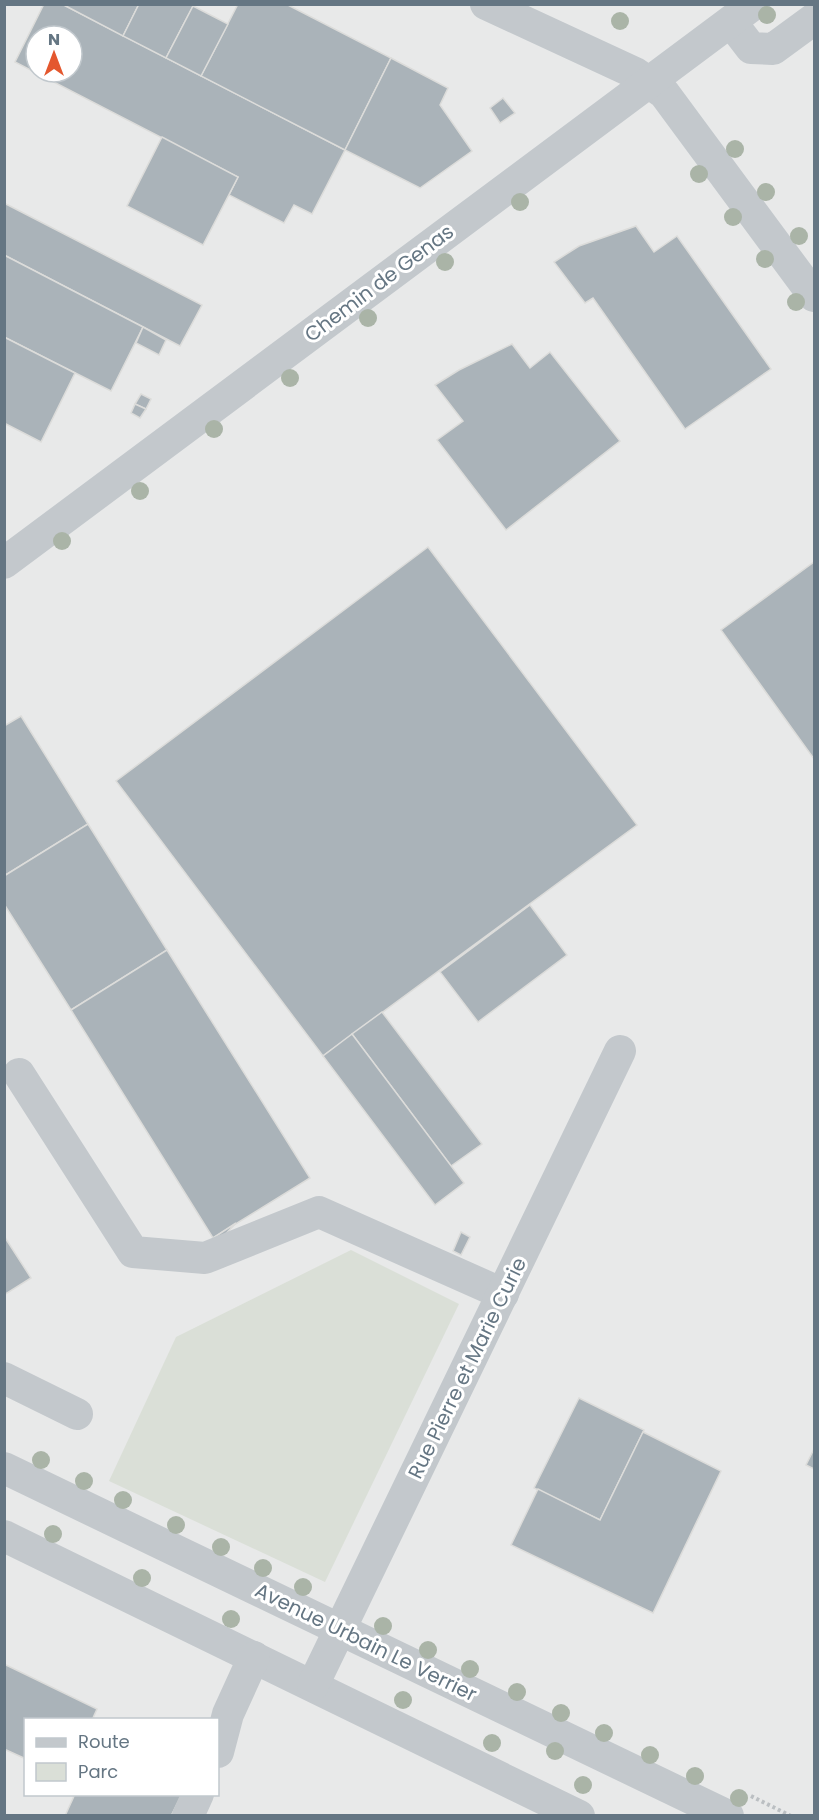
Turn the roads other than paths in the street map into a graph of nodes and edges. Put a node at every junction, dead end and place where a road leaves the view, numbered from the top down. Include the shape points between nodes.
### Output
1 (486, 4) edge
2 (743, 13) edge
3 (814, 19) edge
4 (651, 81) junction
5 (814, 296) edge
6 (4, 563) edge
7 (620, 1051) dead end
8 (19, 1074) dead end
9 (503, 1294) junction
10 (4, 1378) edge
11 (77, 1414) dead end
12 (4, 1468) edge
13 (4, 1536) edge
14 (340, 1630) junction
15 (254, 1657) junction
16 (313, 1685) junction
17 (219, 1748) edge
18 (197, 1796) edge
19 (188, 1815) edge
20 (579, 1815) edge
21 (728, 1815) edge

1 - 4 street
2 - 3 street via 751,48 774,49
2 - 4 street, Chemin de Genas
4 - 5 street via 664,93
4 - 6 street, Chemin de Genas
7 - 9 street, Rue Pierre et Marie Curie
8 - 9 street via 134,1252 205,1258 319,1212
9 - 14 street, Rue Pierre et Marie Curie
10 - 11 street
12 - 14 street, Avenue Urbain Le Verrier
13 - 15 street
14 - 16 street, Rue Pierre et Marie Curie
14 - 21 street, Avenue Urbain Le Verrier
15 - 16 street
15 - 17 street via 228,1714
16 - 20 street
18 - 19 street

